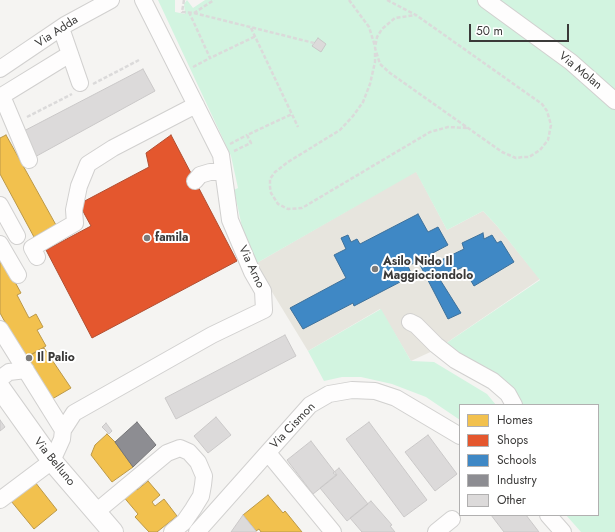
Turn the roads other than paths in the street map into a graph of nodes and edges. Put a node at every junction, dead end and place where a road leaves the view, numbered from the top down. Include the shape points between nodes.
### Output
1 (111, 0) edge
2 (144, 0) edge
3 (486, 0) edge
4 (61, 28) junction
5 (70, 54) junction
6 (2, 68) edge
7 (80, 83) dead end
8 (1, 96) edge
9 (615, 101) edge
10 (196, 105) junction
11 (29, 160) dead end
12 (223, 172) junction
13 (195, 181) dead end
14 (0, 205) edge
15 (17, 236) dead end
16 (0, 244) edge
17 (37, 257) dead end
18 (18, 275) dead end
19 (410, 322) dead end
20 (0, 329) edge
21 (26, 370) junction
22 (0, 379) edge
23 (0, 388) edge
24 (513, 404) edge
25 (63, 430) junction
26 (459, 435) edge
27 (268, 453) junction
28 (52, 461) junction
29 (0, 500) edge
30 (96, 512) junction
31 (549, 516) edge
32 (452, 518) dead end
33 (113, 532) edge
34 (172, 532) edge
35 (197, 532) edge
36 (332, 532) edge
37 (436, 532) edge
38 (563, 532) edge

1 - 4 street, Via Adda
2 - 10 street, Via Arno
3 - 9 street, Via Molan via 571,62
4 - 5 street
4 - 6 street, Via Adda
5 - 7 street
5 - 8 street
8 - 11 street
10 - 12 street, Via Arno via 221,155
10 - 17 street via 113,148 88,164 79,186 74,210 76,223 32,248
12 - 13 street via 200,175
12 - 25 street, Via Arno via 230,220 263,292 264,310 212,335 74,413
14 - 15 street
16 - 18 street
19 - 24 street via 416,324 455,360 493,381 508,394
20 - 21 street
21 - 22 street via 9,372
21 - 25 street
23 - 28 main road, Via Belluno
25 - 28 street, Via Arno via 62,439
26 - 27 street, Via Cismon via 396,398 375,391 352,390 329,394 310,405
27 - 35 street, Via Cismon
27 - 36 street
28 - 29 street
28 - 30 main road, Via Belluno
30 - 33 main road, Via Belluno
30 - 34 street via 167,453 180,448 189,452 198,462 204,476 201,496 184,522
31 - 38 street
32 - 37 street

